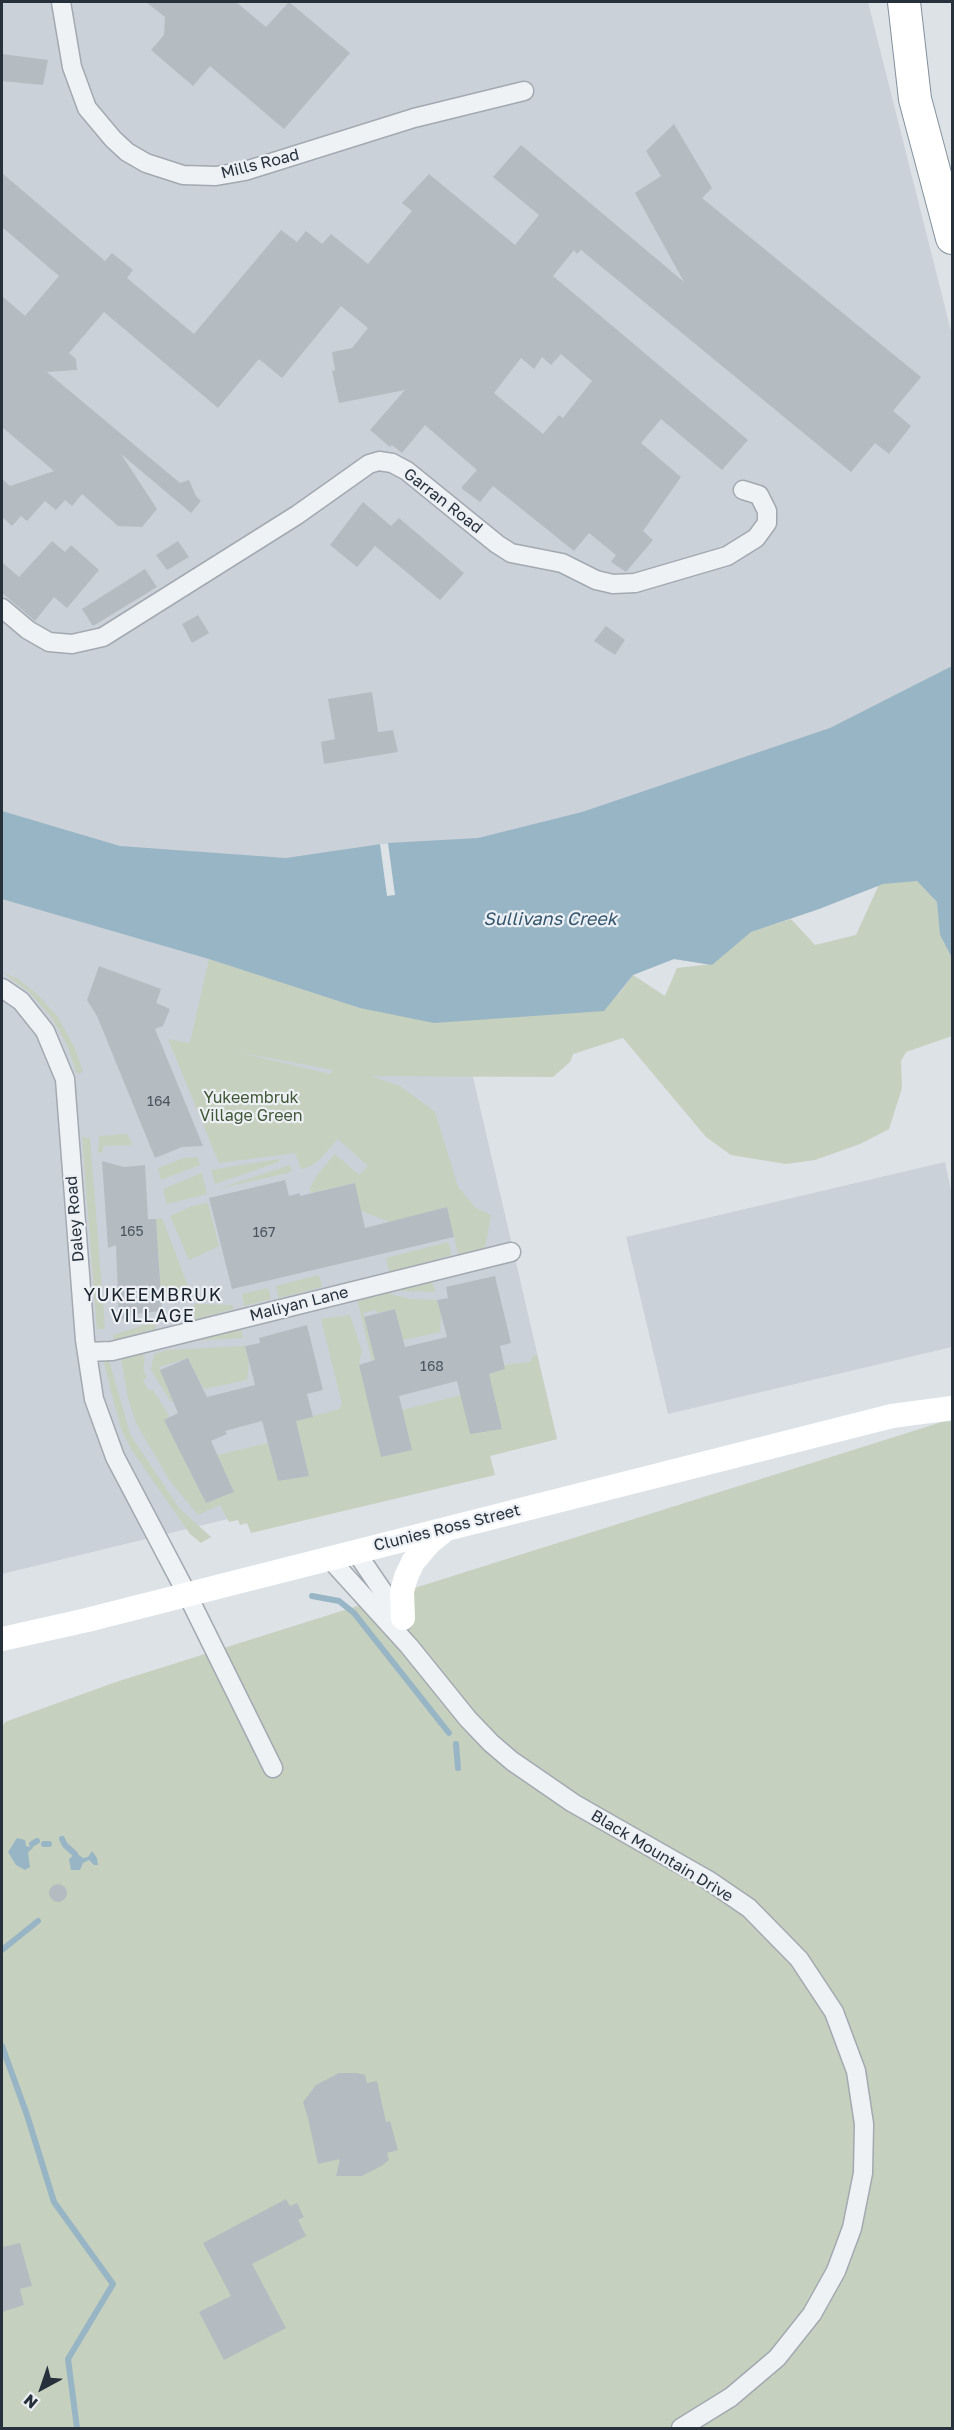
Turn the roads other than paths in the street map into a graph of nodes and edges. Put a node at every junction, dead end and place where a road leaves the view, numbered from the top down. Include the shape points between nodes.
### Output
1 (61, 2) edge
2 (906, 2) edge
3 (524, 91) dead end
4 (952, 159) edge
5 (952, 238) edge
6 (743, 490) dead end
7 (2, 608) edge
8 (2, 988) edge
9 (511, 1252) dead end
10 (87, 1352) junction
11 (952, 1392) edge
12 (952, 1408) edge
13 (892, 1416) junction
14 (449, 1528) junction
15 (356, 1551) junction
16 (329, 1558) junction
17 (187, 1594) junction
18 (403, 1618) junction
19 (2, 1639) edge
20 (409, 1646) junction
21 (273, 1768) dead end
22 (681, 2428) edge

1 - 3 street, Mills Road via 72,67 87,108 127,152 183,175 216,176 245,171 414,118
2 - 4 highway
2 - 5 highway via 915,99
6 - 7 street, Garran Road via 759,495 767,511 767,523 756,538 727,556 634,583 613,584 562,563 512,553 407,471 392,462 379,461 103,637 72,644 49,642
8 - 10 street, Daley Road via 21,1001 45,1031 65,1079
9 - 10 street, Maliyan Lane via 112,1351
10 - 17 street, Daley Road via 94,1399 115,1457
11 - 13 street, Clunies Ross Street
12 - 13 street, Clunies Ross Street
13 - 14 street, Clunies Ross Street
14 - 15 street, Clunies Ross Street
14 - 18 street via 413,1562 402,1591
15 - 16 street, Clunies Ross Street
15 - 18 street, Black Mountain Drive
16 - 17 street, Clunies Ross Street
16 - 20 street, Black Mountain Drive
17 - 19 street, Clunies Ross Street
17 - 21 street, Daley Road
18 - 20 street, Black Mountain Drive
20 - 22 street, Black Mountain Drive via 468,1719 512,1761 573,1803 708,1880 749,1908 800,1959 834,2012 856,2071 864,2124 863,2173 852,2228 836,2271 812,2313 777,2358 730,2397

